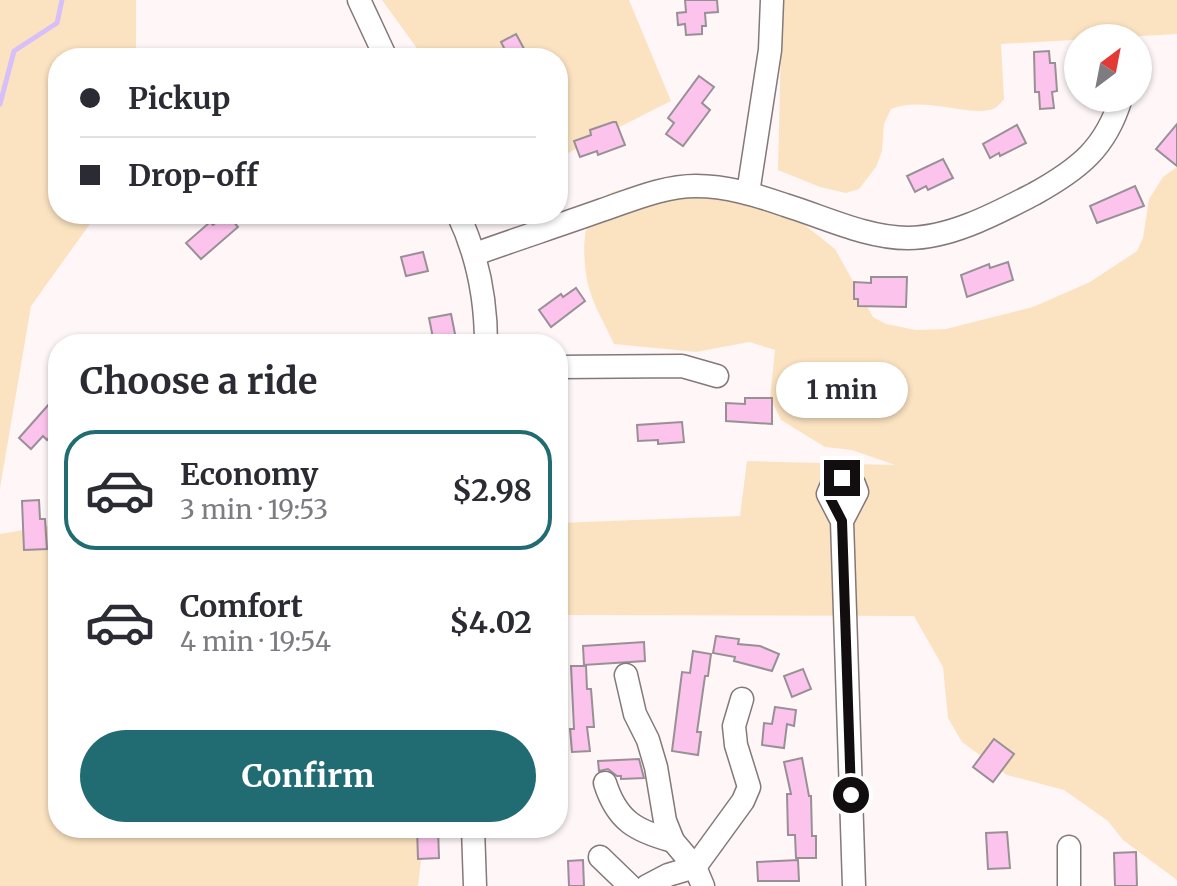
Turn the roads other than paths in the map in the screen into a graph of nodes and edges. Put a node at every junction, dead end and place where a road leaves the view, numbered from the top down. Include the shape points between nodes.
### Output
1 (359, 0) edge
2 (772, 0) edge
3 (381, 48) edge
4 (1116, 112) edge
5 (748, 193) junction
6 (568, 222) edge
7 (462, 224) edge
8 (563, 224) edge
9 (475, 254) junction
10 (486, 334) edge
11 (568, 367) edge
12 (717, 376) dead end
13 (842, 521) dead end
14 (626, 675) dead end
15 (742, 699) dead end
16 (605, 783) dead end
17 (473, 838) edge
18 (673, 841) junction
19 (1069, 847) dead end
20 (600, 857) dead end
21 (699, 876) edge
22 (475, 886) edge
23 (630, 886) edge
24 (647, 886) edge
25 (854, 886) edge
26 (1069, 886) edge

1 - 3 street
2 - 5 street
4 - 5 street via 1106,137 1087,157 1038,191 948,231 907,238 881,234
5 - 6 street via 697,186 662,190
7 - 9 street
8 - 9 street
9 - 10 street via 483,284
11 - 12 street via 692,366
13 - 25 street
14 - 18 street
15 - 21 street via 734,726 749,787
16 - 18 street via 627,822
17 - 22 street
18 - 21 street
19 - 26 street
20 - 23 street
21 - 24 street via 668,875

